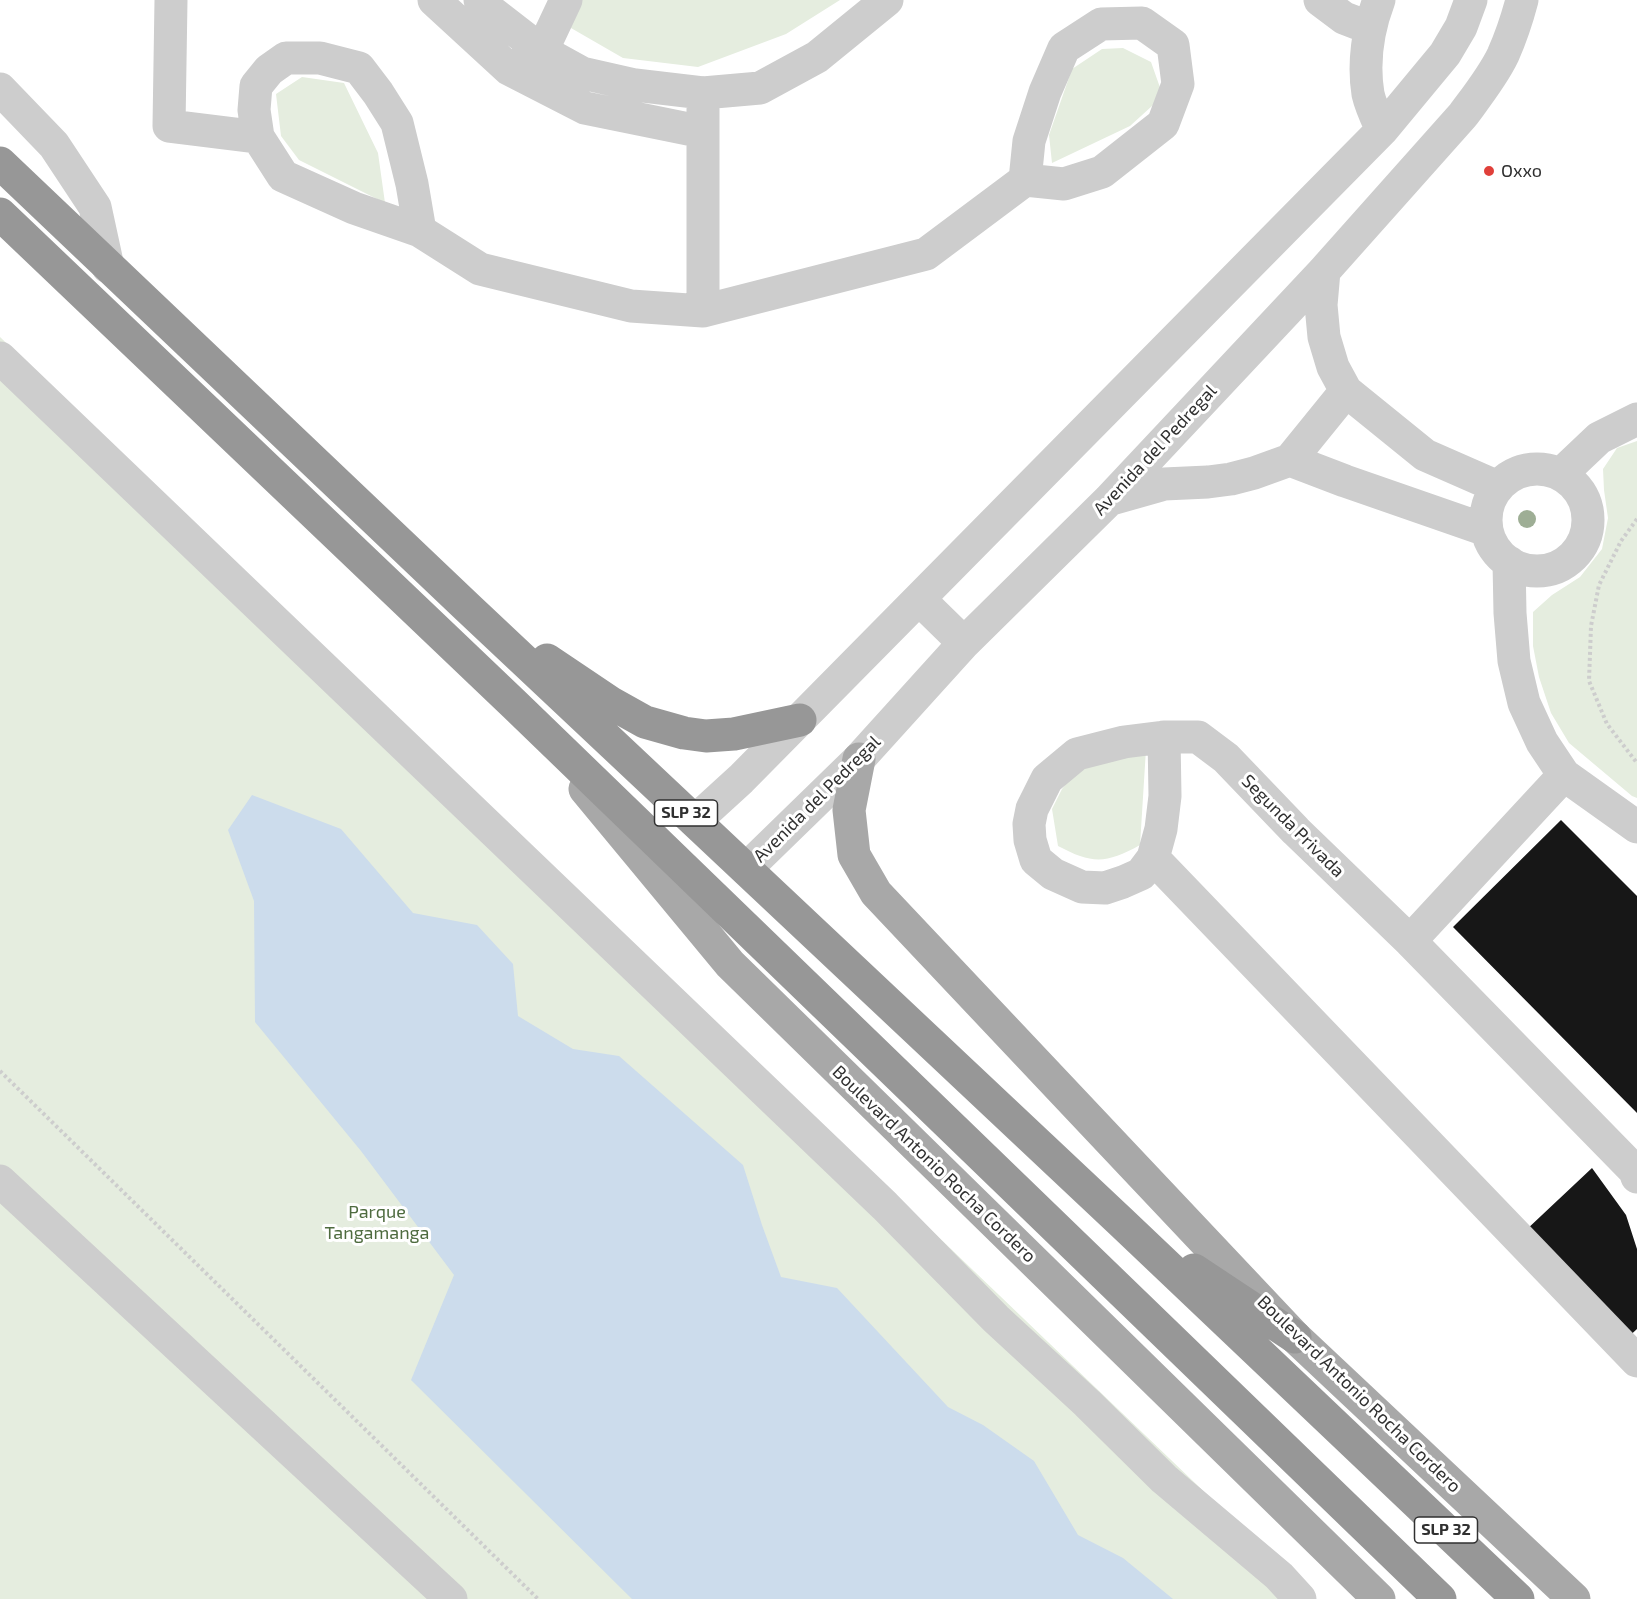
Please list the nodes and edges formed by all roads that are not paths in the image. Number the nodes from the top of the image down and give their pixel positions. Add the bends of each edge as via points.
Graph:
1 (171, 0) edge
2 (434, 0) edge
3 (480, 0) edge
4 (566, 0) edge
5 (887, 0) edge
6 (1320, 0) edge
7 (1471, 0) edge
8 (1522, 0) edge
9 (1106, 12) edge
10 (1375, 14) edge
11 (542, 51) junction
12 (509, 69) junction
13 (0, 89) edge
14 (703, 93) junction
15 (1382, 130) junction
16 (703, 132) junction
17 (258, 137) junction
18 (0, 163) edge
19 (1025, 180) junction
20 (0, 214) edge
21 (420, 231) junction
22 (108, 267) junction
23 (1324, 271) junction
24 (703, 311) junction
25 (0, 358) edge
26 (1346, 391) junction
27 (1637, 418) edge
28 (1425, 455) junction
29 (1290, 460) junction
30 (1561, 474) junction
31 (1498, 487) junction
32 (1109, 500) junction
33 (1400, 500) junction
34 (1486, 530) junction
35 (1509, 562) junction
36 (919, 599) junction
37 (467, 607) junction
38 (964, 642) junction
39 (515, 705) junction
40 (800, 720) junction
41 (1164, 737) junction
42 (859, 759) junction
43 (1564, 776) junction
44 (695, 821) junction
45 (1637, 827) edge
46 (1153, 858) junction
47 (746, 869) junction
48 (1410, 940) junction
49 (1636, 1173) edge
50 (0, 1181) edge
51 (1119, 1221) junction
52 (1295, 1337) junction
53 (1637, 1361) edge
54 (451, 1599) edge
55 (1300, 1599) edge
56 (1379, 1599) edge
57 (1440, 1599) edge
58 (1518, 1599) edge
59 (1574, 1599) edge

1 - 17 street via 169,126
2 - 12 street
3 - 11 street
4 - 11 street
5 - 14 street via 817,57 760,88
6 - 10 street via 1344,18
7 - 15 street via 1445,54
8 - 23 street, Avenida del Pedregal via 1502,56 1463,115
9 - 19 street via 1064,48 1029,141
9 - 19 street via 1142,23 1173,45 1178,84 1162,124 1102,172 1064,184
10 - 15 street via 1366,66 1368,94
11 - 12 street
11 - 14 street via 582,73 635,85
12 - 16 street via 585,108
13 - 22 street via 54,145 94,207
14 - 16 street
15 - 36 street
16 - 24 street
17 - 21 street via 283,176 354,208
17 - 21 street via 256,86 286,58 320,58 359,68 397,123
18 - 22 highway, SLP 32
19 - 24 street via 926,254
20 - 39 highway, SLP 32
21 - 24 street via 480,269 631,306
22 - 37 highway, SLP 32
23 - 26 street via 1324,337
23 - 32 street, Avenida del Pedregal
25 - 55 street via 885,1206 996,1319 1164,1479 1279,1576
26 - 28 street
26 - 29 street
27 - 30 street via 1599,438
28 - 31 street
28 - 33 street
29 - 32 street via 1231,479 1164,484
29 - 33 street
30 - 31 street via 1527,469 1511,475
30 - 35 street via 1584,498 1588,530 1581,546 1557,567 1540,571
31 - 34 street via 1487,507
32 - 38 street, Avenida del Pedregal
33 - 34 street
34 - 35 street via 1491,543
35 - 43 street via 1514,661 1524,703
36 - 38 street
36 - 40 street
37 - 40 highway via 610,703 645,722 706,736
37 - 44 highway, SLP 32
38 - 42 street, Avenida del Pedregal
39 - 56 main road, Boulevard Antonio Rocha Cordero via 730,964
39 - 57 highway, SLP 32
40 - 44 street
41 - 46 street via 1165,796
41 - 46 street via 1077,754 1047,779 1029,824 1036,860 1053,874 1082,887 1105,888 1123,882 1141,874
41 - 48 street, Segunda Privada via 1198,737 1226,758
42 - 47 street, Avenida del Pedregal
42 - 52 main road, Boulevard Antonio Rocha Cordero via 849,810 854,855 876,893
43 - 45 street
43 - 48 street
44 - 47 highway, SLP 32
46 - 53 street
47 - 51 highway, SLP 32
48 - 49 street, Segunda Privada
50 - 54 street
51 - 52 highway
51 - 58 highway, SLP 32
52 - 59 main road, Boulevard Antonio Rocha Cordero

